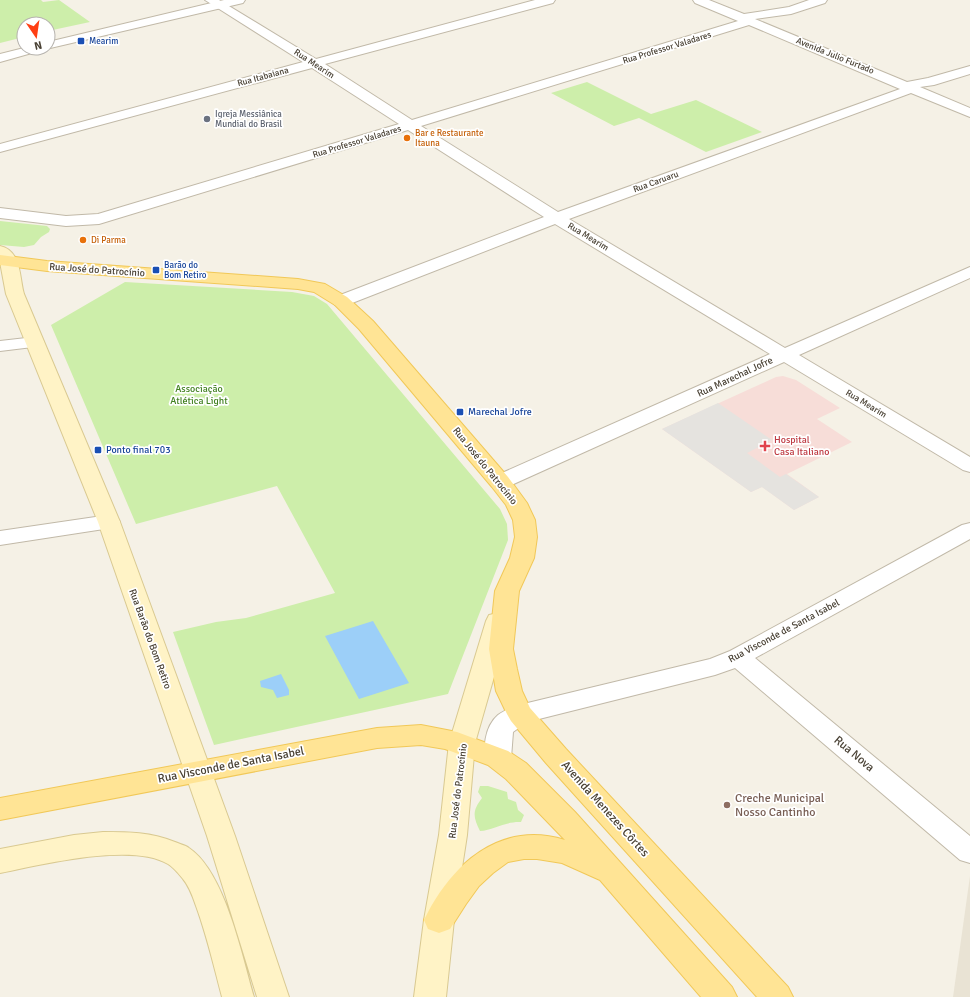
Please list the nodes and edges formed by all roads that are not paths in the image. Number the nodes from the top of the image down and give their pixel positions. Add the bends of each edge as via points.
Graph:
1 (239, 0) edge
2 (549, 0) edge
3 (699, 0) edge
4 (730, 0) edge
5 (821, 0) edge
6 (211, 2) edge
7 (761, 20) junction
8 (56, 34) edge
9 (16, 44) edge
10 (56, 44) edge
11 (0, 48) edge
12 (16, 54) edge
13 (0, 58) edge
14 (313, 64) junction
15 (970, 70) edge
16 (925, 88) junction
17 (964, 97) dead end
18 (970, 113) edge
19 (412, 125) junction
20 (0, 148) edge
21 (0, 213) edge
22 (556, 218) junction
23 (3, 258) edge
24 (970, 272) edge
25 (6, 282) edge
26 (341, 301) junction
27 (35, 342) junction
28 (0, 346) edge
29 (783, 355) junction
30 (970, 466) edge
31 (500, 482) junction
32 (109, 522) junction
33 (970, 530) edge
34 (0, 538) edge
35 (507, 591) junction
36 (738, 657) junction
37 (520, 714) junction
38 (462, 743) junction
39 (498, 758) junction
40 (198, 772) junction
41 (0, 809) edge
42 (970, 852) edge
43 (0, 861) edge
44 (628, 892) junction
45 (439, 920) junction
46 (238, 997) edge
47 (273, 997) edge
48 (430, 997) edge
49 (721, 997) edge
50 (777, 997) edge

1 - 6 street
2 - 14 street, Rua Itabaiana
3 - 7 street, Avenida Julio Furtado
4 - 7 street, Avenida Julio Furtado
5 - 7 street, Rua Professor Valadares
6 - 8 street
6 - 10 street
6 - 14 street, Rua Mearim
7 - 16 street, Avenida Julio Furtado
7 - 16 street, Avenida Julio Furtado
7 - 19 street, Rua Professor Valadares
9 - 11 street
12 - 13 street
14 - 19 street, Rua Mearim
14 - 20 street, Rua Itabaiana
15 - 16 street, Rua Caruaru
16 - 17 street, Avenida Julio Furtado
16 - 18 street, Avenida Julio Furtado
16 - 22 street, Rua Caruaru
19 - 21 street, Rua Professor Valadares via 99,219 66,221
19 - 22 street, Rua Mearim
22 - 26 street, Rua Caruaru
22 - 29 street, Rua Mearim
23 - 25 main road, Rua Barão do Bom Retiro via 12,272
23 - 26 main road, Rua José do Patrocínio via 47,266 298,284 319,288
24 - 29 street, Rua Marechal Jofre
25 - 27 main road, Rua Barão do Bom Retiro
26 - 31 main road, Rua José do Patrocínio via 366,325
27 - 28 street
27 - 32 main road, Rua Barão do Bom Retiro
29 - 30 street, Rua Mearim
29 - 31 street, Rua Marechal Jofre
31 - 35 main road, Rua José do Patrocínio via 516,503 524,520 526,536 522,558
32 - 34 street
32 - 40 main road, Rua Barão do Bom Retiro
33 - 36 street, Rua Visconde de Santa Isabel
35 - 37 main road, Avenida Menezes Côrtes via 501,649 509,691
35 - 38 main road, Rua José do Patrocínio
36 - 37 street, Rua Visconde de Santa Isabel via 715,666
36 - 42 street, Rua Nova
37 - 39 street, Rua Visconde de Santa Isabel via 504,723 500,730
37 - 50 main road, Avenida Menezes Côrtes
38 - 39 main road
38 - 40 main road, Rua Visconde de Santa Isabel via 421,735 377,738
38 - 45 main road, Rua José do Patrocínio via 453,835
39 - 44 main road via 516,771 565,820
40 - 41 main road, Rua Visconde de Santa Isabel
40 - 47 main road, Rua Barão do Bom Retiro
43 - 46 main road via 73,847 116,842 168,850 184,860 193,870 208,896
44 - 45 main road via 600,867 585,858 540,847 514,849 496,855 477,870 461,887
44 - 49 main road
45 - 48 main road, Rua José do Patrocínio

